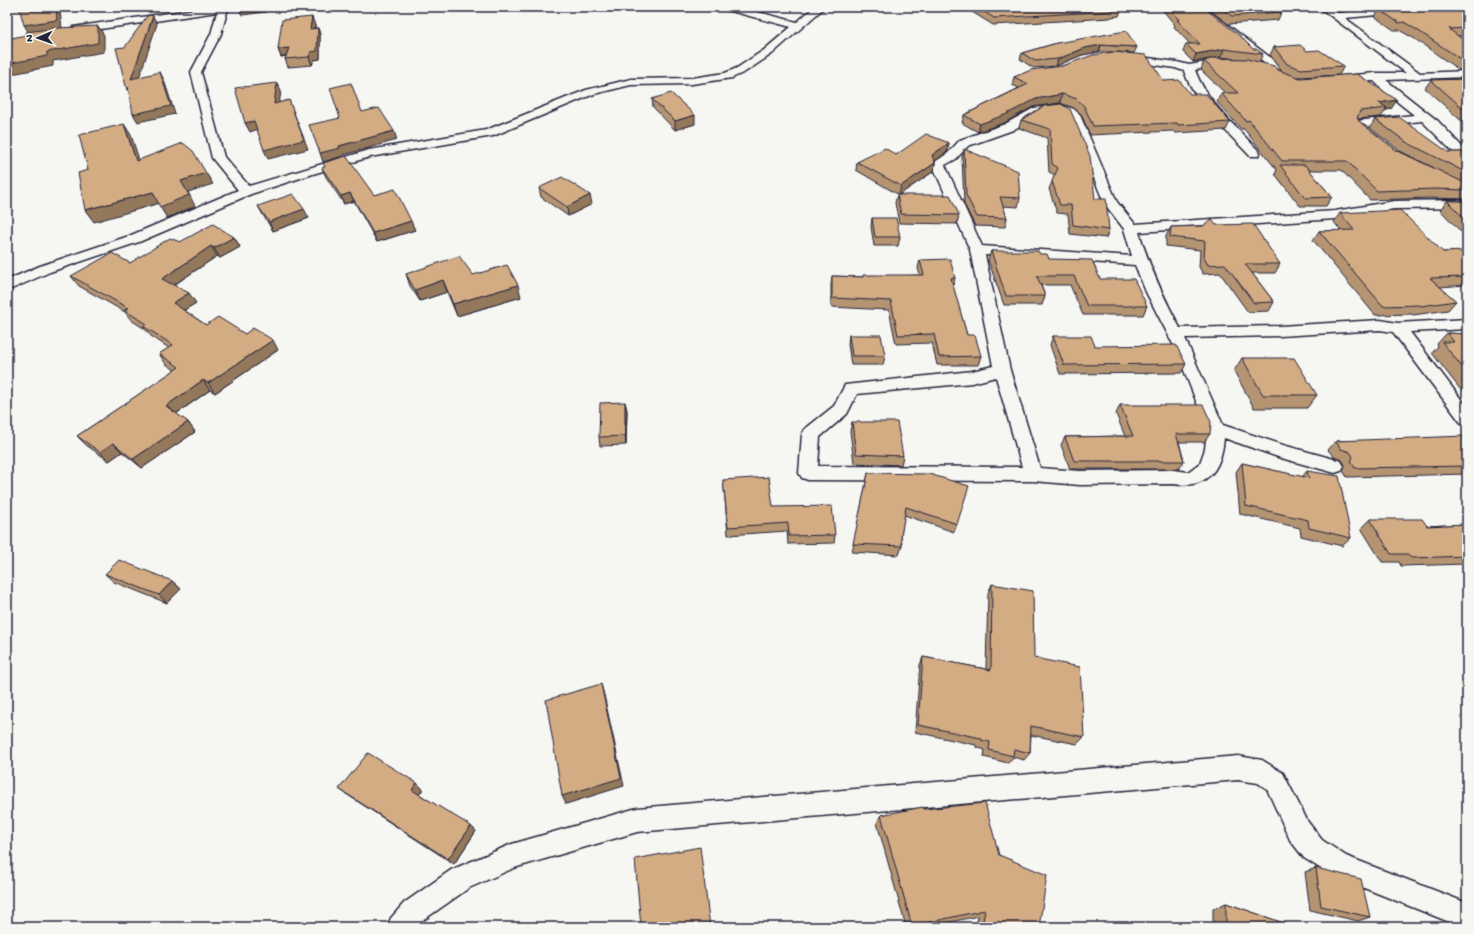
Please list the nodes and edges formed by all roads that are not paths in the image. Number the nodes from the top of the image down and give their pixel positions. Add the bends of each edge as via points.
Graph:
1 (726, 7) edge
2 (820, 7) edge
3 (1198, 7) edge
4 (1324, 7) edge
5 (1432, 7) edge
6 (223, 8) edge
7 (1337, 16) junction
8 (797, 25) junction
9 (62, 32) edge
10 (1115, 57) edge
11 (1236, 61) edge
12 (1254, 65) edge
13 (1189, 69) junction
14 (1276, 72) junction
15 (1467, 74) edge
16 (1416, 75) junction
17 (1375, 76) junction
18 (1324, 80) edge
19 (1303, 81) edge
20 (1425, 117) junction
21 (1380, 145) edge
22 (1254, 153) dead end
23 (1467, 159) edge
24 (246, 191) junction
25 (1467, 204) edge
26 (1131, 228) junction
27 (977, 250) junction
28 (1140, 261) junction
29 (7, 286) edge
30 (1467, 324) edge
31 (1398, 328) junction
32 (1175, 333) junction
33 (1002, 370) junction
34 (1467, 419) edge
35 (1216, 428) junction
36 (1335, 466) dead end
37 (1033, 474) junction
38 (1467, 916) edge
39 (400, 927) edge

1 - 8 street
2 - 8 street
3 - 14 street via 1267,60
4 - 7 street
5 - 7 street
6 - 9 street
6 - 24 street via 216,34 196,72 218,158
7 - 16 street
8 - 24 street via 768,52 728,76 692,81 631,82 610,86 489,133 369,154
10 - 13 street via 1177,65
11 - 13 street via 1205,64
12 - 14 street
13 - 22 street via 1196,86
14 - 19 street via 1286,79
15 - 16 street
16 - 17 street
17 - 18 street
17 - 20 street
20 - 21 street via 1359,124 1363,133
20 - 23 street
24 - 29 street via 141,236 45,269
25 - 26 street via 1394,204 1335,215
26 - 27 street via 1111,203 1074,115 1060,107 1053,107 1038,110 1009,127 964,143 952,156 938,164
26 - 28 street
27 - 28 street
27 - 33 street
28 - 32 street
30 - 31 street
31 - 32 street via 1380,325 1280,331
31 - 34 street
32 - 35 street
33 - 37 street
33 - 37 street via 972,377 851,389 841,410 811,434 808,473
35 - 36 street via 1281,451
35 - 37 street via 1214,449 1208,467 1197,476 1188,479 1080,478
38 - 39 street via 1338,865 1313,849 1299,831 1275,781 1262,772 1238,768 637,820 512,856 460,879 413,912

